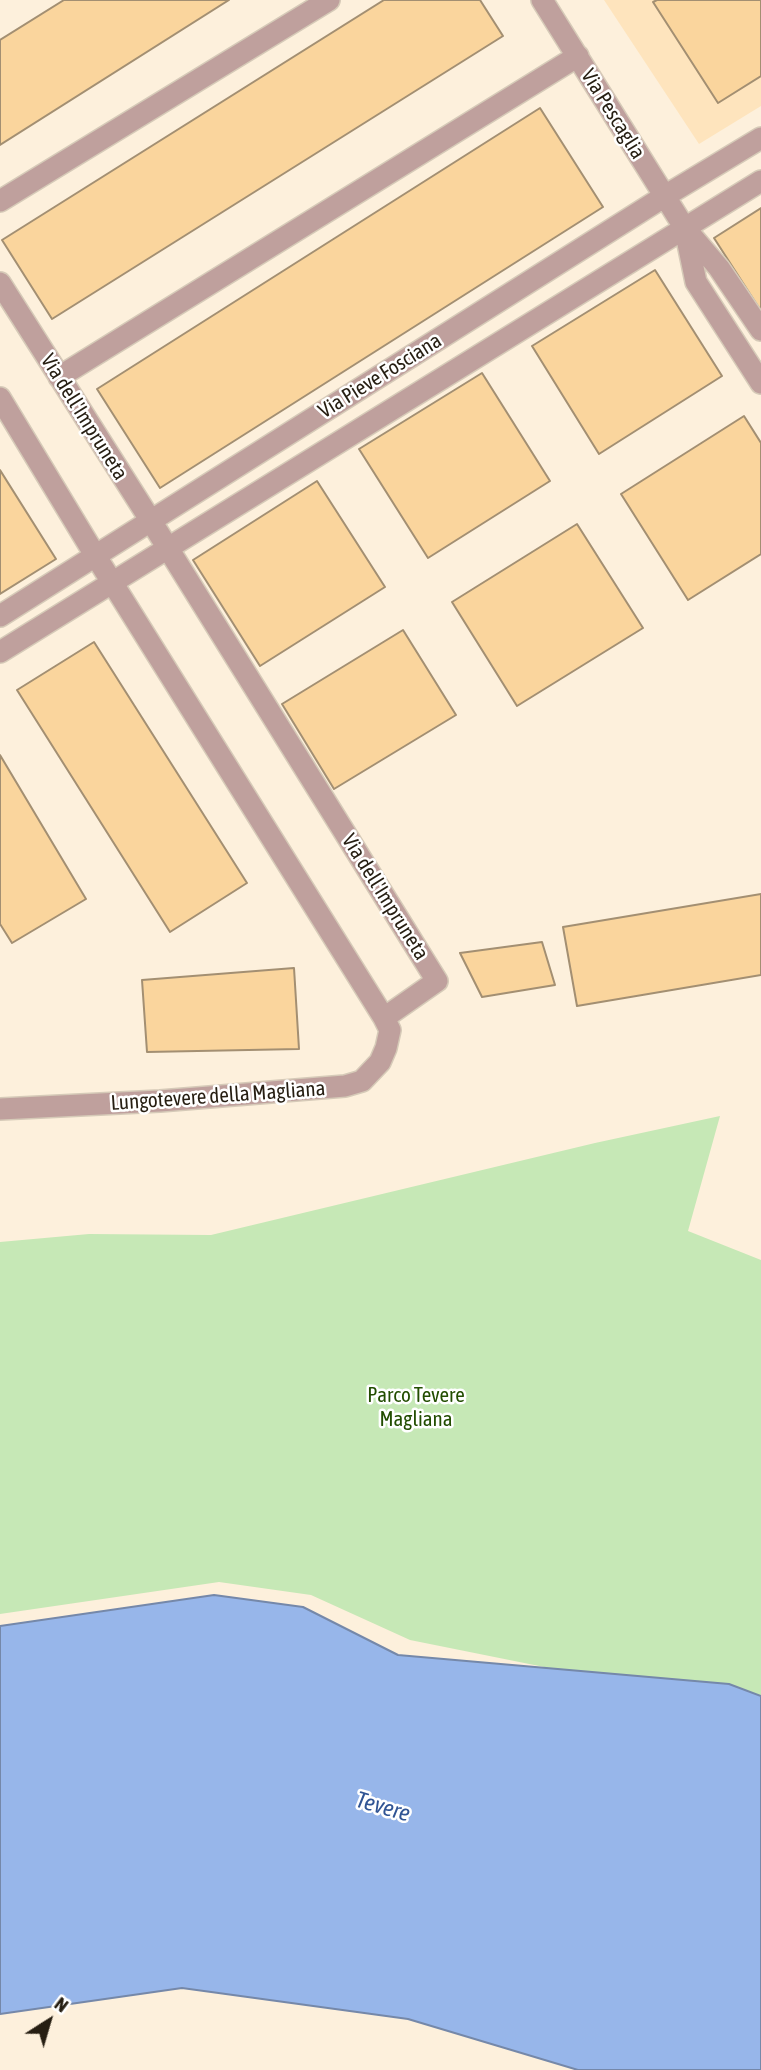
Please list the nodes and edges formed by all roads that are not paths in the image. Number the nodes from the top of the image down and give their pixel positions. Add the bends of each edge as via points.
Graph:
1 (329, 0) edge
2 (542, 0) edge
3 (578, 56) junction
4 (761, 138) edge
5 (761, 181) edge
6 (664, 196) junction
7 (0, 201) edge
8 (684, 227) junction
9 (0, 283) edge
10 (761, 330) edge
11 (59, 377) junction
12 (761, 383) edge
13 (0, 398) edge
14 (151, 521) junction
15 (166, 548) junction
16 (96, 555) junction
17 (112, 581) junction
18 (0, 616) edge
19 (0, 652) edge
20 (384, 1018) junction
21 (0, 1109) edge

1 - 7 street
2 - 3 street, Via Pescaglia
3 - 6 street, Via Pescaglia
3 - 11 street
4 - 6 street, Via Pieve Fosciana
5 - 8 street, Via Pieve Fosciana
6 - 8 street, Via Pescaglia
6 - 14 street, Via Pieve Fosciana
8 - 10 street, Via Pescaglia
8 - 12 street, Via Pescaglia via 696,282
8 - 15 street, Via Pieve Fosciana
9 - 11 street, Via dell'Impruneta
11 - 14 street, Via dell'Impruneta
13 - 16 street
14 - 15 street, Via dell'Impruneta
14 - 16 street, Via Pieve Fosciana
15 - 17 street, Via Pieve Fosciana
15 - 20 street, Via dell'Impruneta via 437,981
16 - 17 street
16 - 18 street, Via Pieve Fosciana
17 - 19 street, Via Pieve Fosciana
17 - 20 street
20 - 21 street, Lungotevere della Magliana via 390,1030 380,1062 362,1081 345,1086

